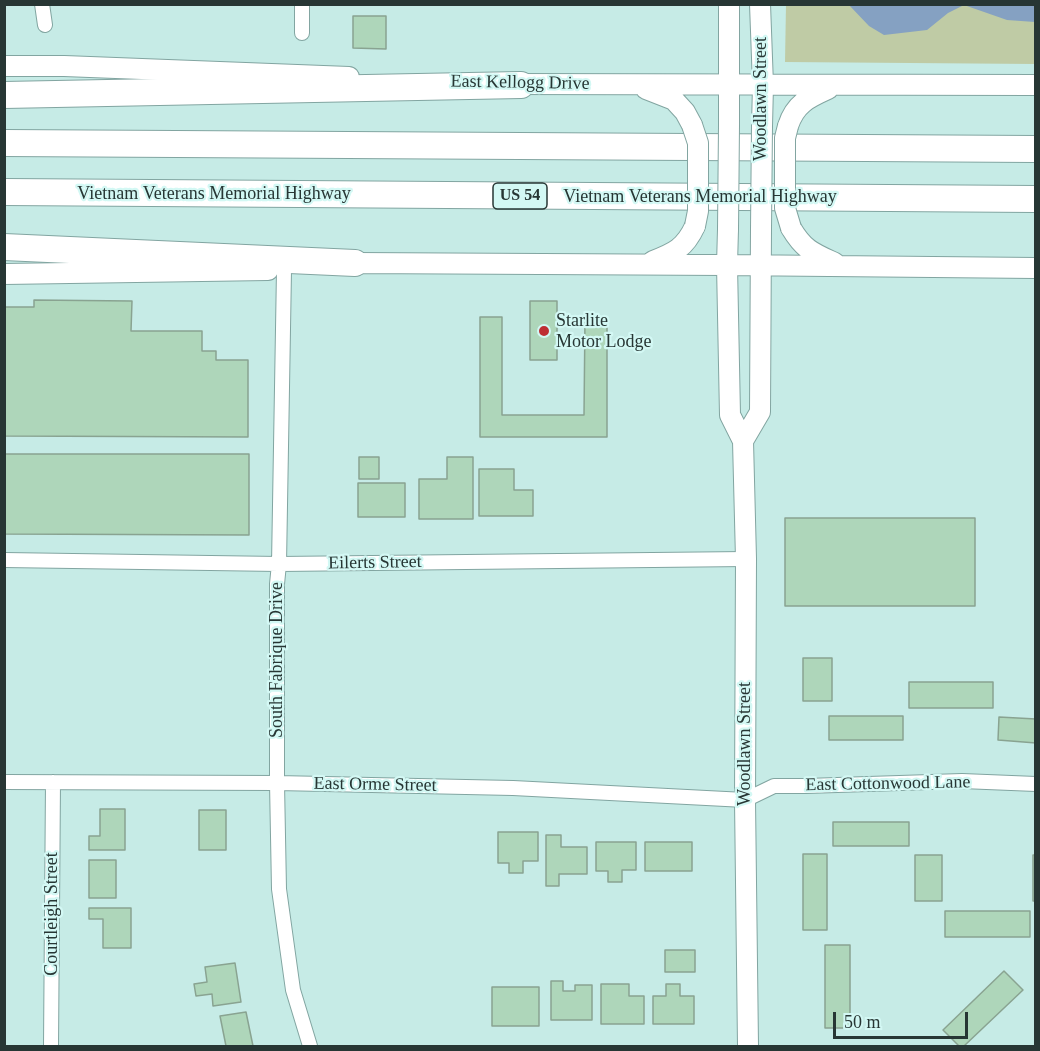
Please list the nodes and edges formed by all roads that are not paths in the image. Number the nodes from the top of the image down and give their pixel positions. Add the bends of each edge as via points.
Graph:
1 (42, 4) edge
2 (302, 4) edge
3 (729, 4) edge
4 (760, 4) edge
5 (45, 25) dead end
6 (302, 33) dead end
7 (4, 66) edge
8 (729, 84) junction
9 (521, 85) junction
10 (637, 85) junction
11 (763, 85) junction
12 (1035, 85) edge
13 (836, 86) junction
14 (4, 95) edge
15 (4, 143) edge
16 (1035, 149) edge
17 (4, 192) edge
18 (1035, 199) edge
19 (4, 247) edge
20 (355, 263) junction
21 (645, 264) junction
22 (727, 265) junction
23 (760, 265) junction
24 (842, 266) junction
25 (1035, 268) edge
26 (284, 270) junction
27 (4, 274) edge
28 (743, 441) junction
29 (746, 559) junction
30 (4, 560) edge
31 (279, 564) junction
32 (4, 782) edge
33 (53, 782) junction
34 (277, 783) junction
35 (1035, 784) edge
36 (745, 800) junction
37 (51, 1047) edge
38 (310, 1047) edge
39 (748, 1047) edge

1 - 5 street
2 - 6 street
3 - 8 main road, Woodlawn Street
4 - 11 main road, Woodlawn Street
7 - 9 main road, East Kellogg Drive via 195,70
8 - 10 main road, East Kellogg Drive
8 - 11 main road, East Kellogg Drive
8 - 22 main road, Woodlawn Street, bridge
9 - 10 main road, East Kellogg Drive
9 - 14 highway
10 - 21 main road, bridge via 674,100 685,111 698,142 695,226 690,237 673,253
11 - 13 main road, East Kellogg Drive
11 - 23 main road, Woodlawn Street, bridge
12 - 13 main road, East Kellogg Drive
13 - 24 main road, bridge via 806,99 791,115 785,138 785,208 799,241 810,251
15 - 16 highway
17 - 18 highway, Vietnam Veterans Memorial Highway / US 54
19 - 20 highway
20 - 21 main road
20 - 26 main road
21 - 22 main road
22 - 23 main road
22 - 28 main road, Woodlawn Street via 730,415
23 - 24 main road
23 - 28 main road, Woodlawn Street via 759,412
24 - 25 main road
26 - 27 main road
26 - 31 street, South Fabrique Drive
28 - 29 main road, Woodlawn Street
29 - 31 street, Eilerts Street
29 - 36 main road, Woodlawn Street
30 - 31 street, Eilerts Street
31 - 34 street, South Fabrique Drive
32 - 33 street, East Orme Street
33 - 34 street, East Orme Street
33 - 37 street, Courtleigh Street
34 - 36 street, East Orme Street via 513,788
34 - 38 street, South Fabrique Drive via 279,889 293,990
35 - 36 street, East Cottonwood Lane via 962,781 774,786
36 - 39 main road, Woodlawn Street

